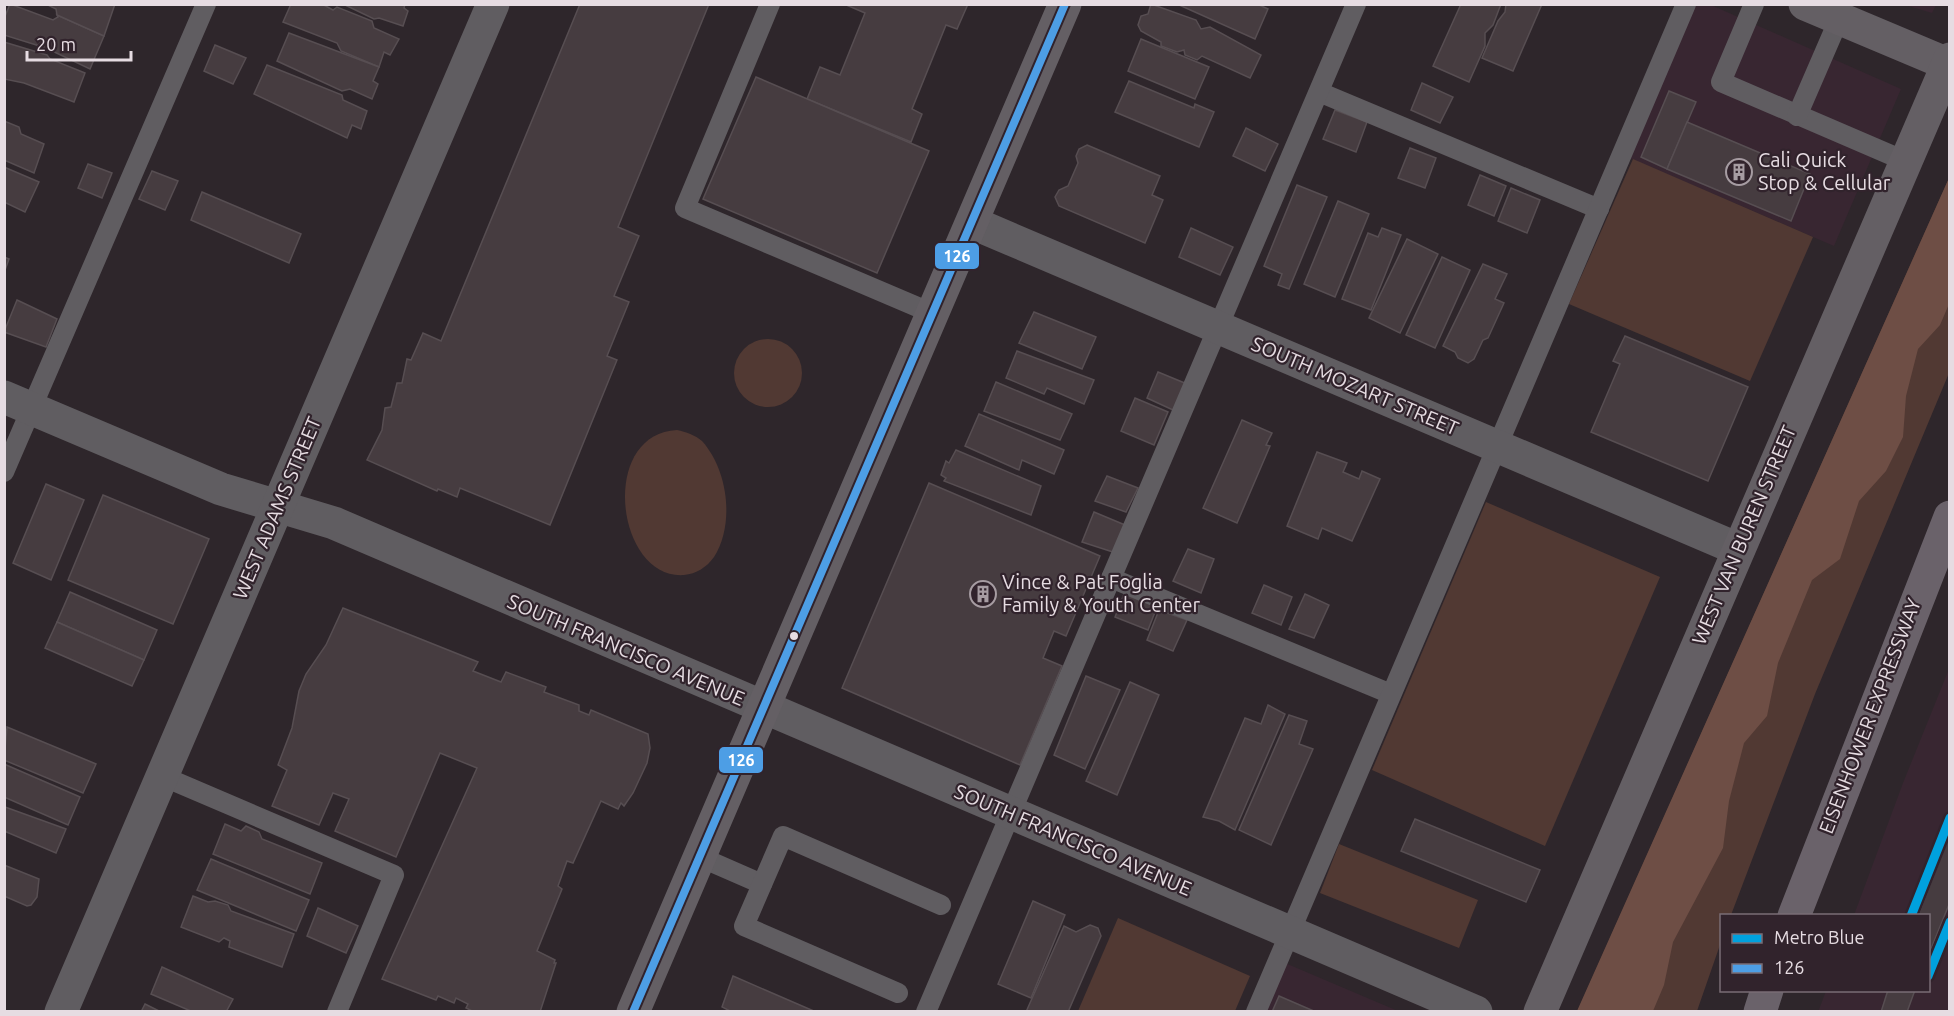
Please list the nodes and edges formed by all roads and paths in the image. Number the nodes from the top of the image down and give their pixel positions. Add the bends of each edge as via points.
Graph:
1 (206, 4) edge
2 (493, 4) edge
3 (770, 4) edge
4 (1065, 4) edge
5 (1356, 4) edge
6 (1686, 4) edge
7 (1754, 4) edge
8 (1805, 4) edge
9 (1839, 19) junction
10 (1949, 63) edge
11 (1319, 92) junction
12 (1797, 116) junction
13 (1905, 161) junction
14 (1599, 209) junction
15 (973, 223) junction
16 (934, 314) junction
17 (1218, 328) junction
18 (18, 403) edge
19 (1497, 447) junction
20 (4, 472) edge
21 (278, 506) junction
22 (1950, 518) edge
23 (1738, 549) junction
24 (1111, 578) junction
25 (1391, 694) junction
26 (764, 709) junction
27 (162, 776) junction
28 (1011, 813) junction
29 (700, 857) junction
30 (762, 884) junction
31 (941, 905) dead end
32 (1794, 914) edge
33 (1290, 932) junction
34 (1766, 992) edge
35 (898, 993) dead end
36 (62, 1011) edge
37 (337, 1011) edge
38 (633, 1011) edge
39 (926, 1011) edge
40 (1256, 1011) edge
41 (1476, 1011) edge
42 (1540, 1011) edge
43 (1760, 1011) edge

1 - 18 lane
2 - 21 street, WEST ADAMS STREET
3 - 16 lane via 685,208
4 - 15 street
5 - 11 lane
6 - 14 lane
7 - 12 lane via 1721,82
8 - 9 street
9 - 10 street
9 - 12 lane
10 - 13 street, WEST VAN BUREN STREET
11 - 14 lane
11 - 17 lane
12 - 13 lane
13 - 23 street, WEST VAN BUREN STREET
14 - 19 lane
15 - 16 street
15 - 17 street, SOUTH MOZART STREET
16 - 26 street
17 - 19 street, SOUTH MOZART STREET
17 - 24 lane
18 - 20 lane
18 - 21 street, SOUTH FRANCISCO AVENUE via 221,489
19 - 23 street, SOUTH MOZART STREET
19 - 25 lane
21 - 26 street, SOUTH FRANCISCO AVENUE via 334,524
21 - 27 street, WEST ADAMS STREET
22 - 32 highway, EISENHOWER EXPRESSWAY
23 - 42 street, WEST VAN BUREN STREET
24 - 25 lane
24 - 28 lane
25 - 33 lane
26 - 28 street, SOUTH FRANCISCO AVENUE
26 - 29 street
27 - 36 street, WEST ADAMS STREET
27 - 37 lane via 394,875
28 - 33 street, SOUTH FRANCISCO AVENUE
28 - 39 lane
29 - 30 lane
29 - 38 street
30 - 31 lane via 783,836
30 - 35 lane via 744,926
33 - 40 lane
33 - 41 street, SOUTH FRANCISCO AVENUE
34 - 43 highway

